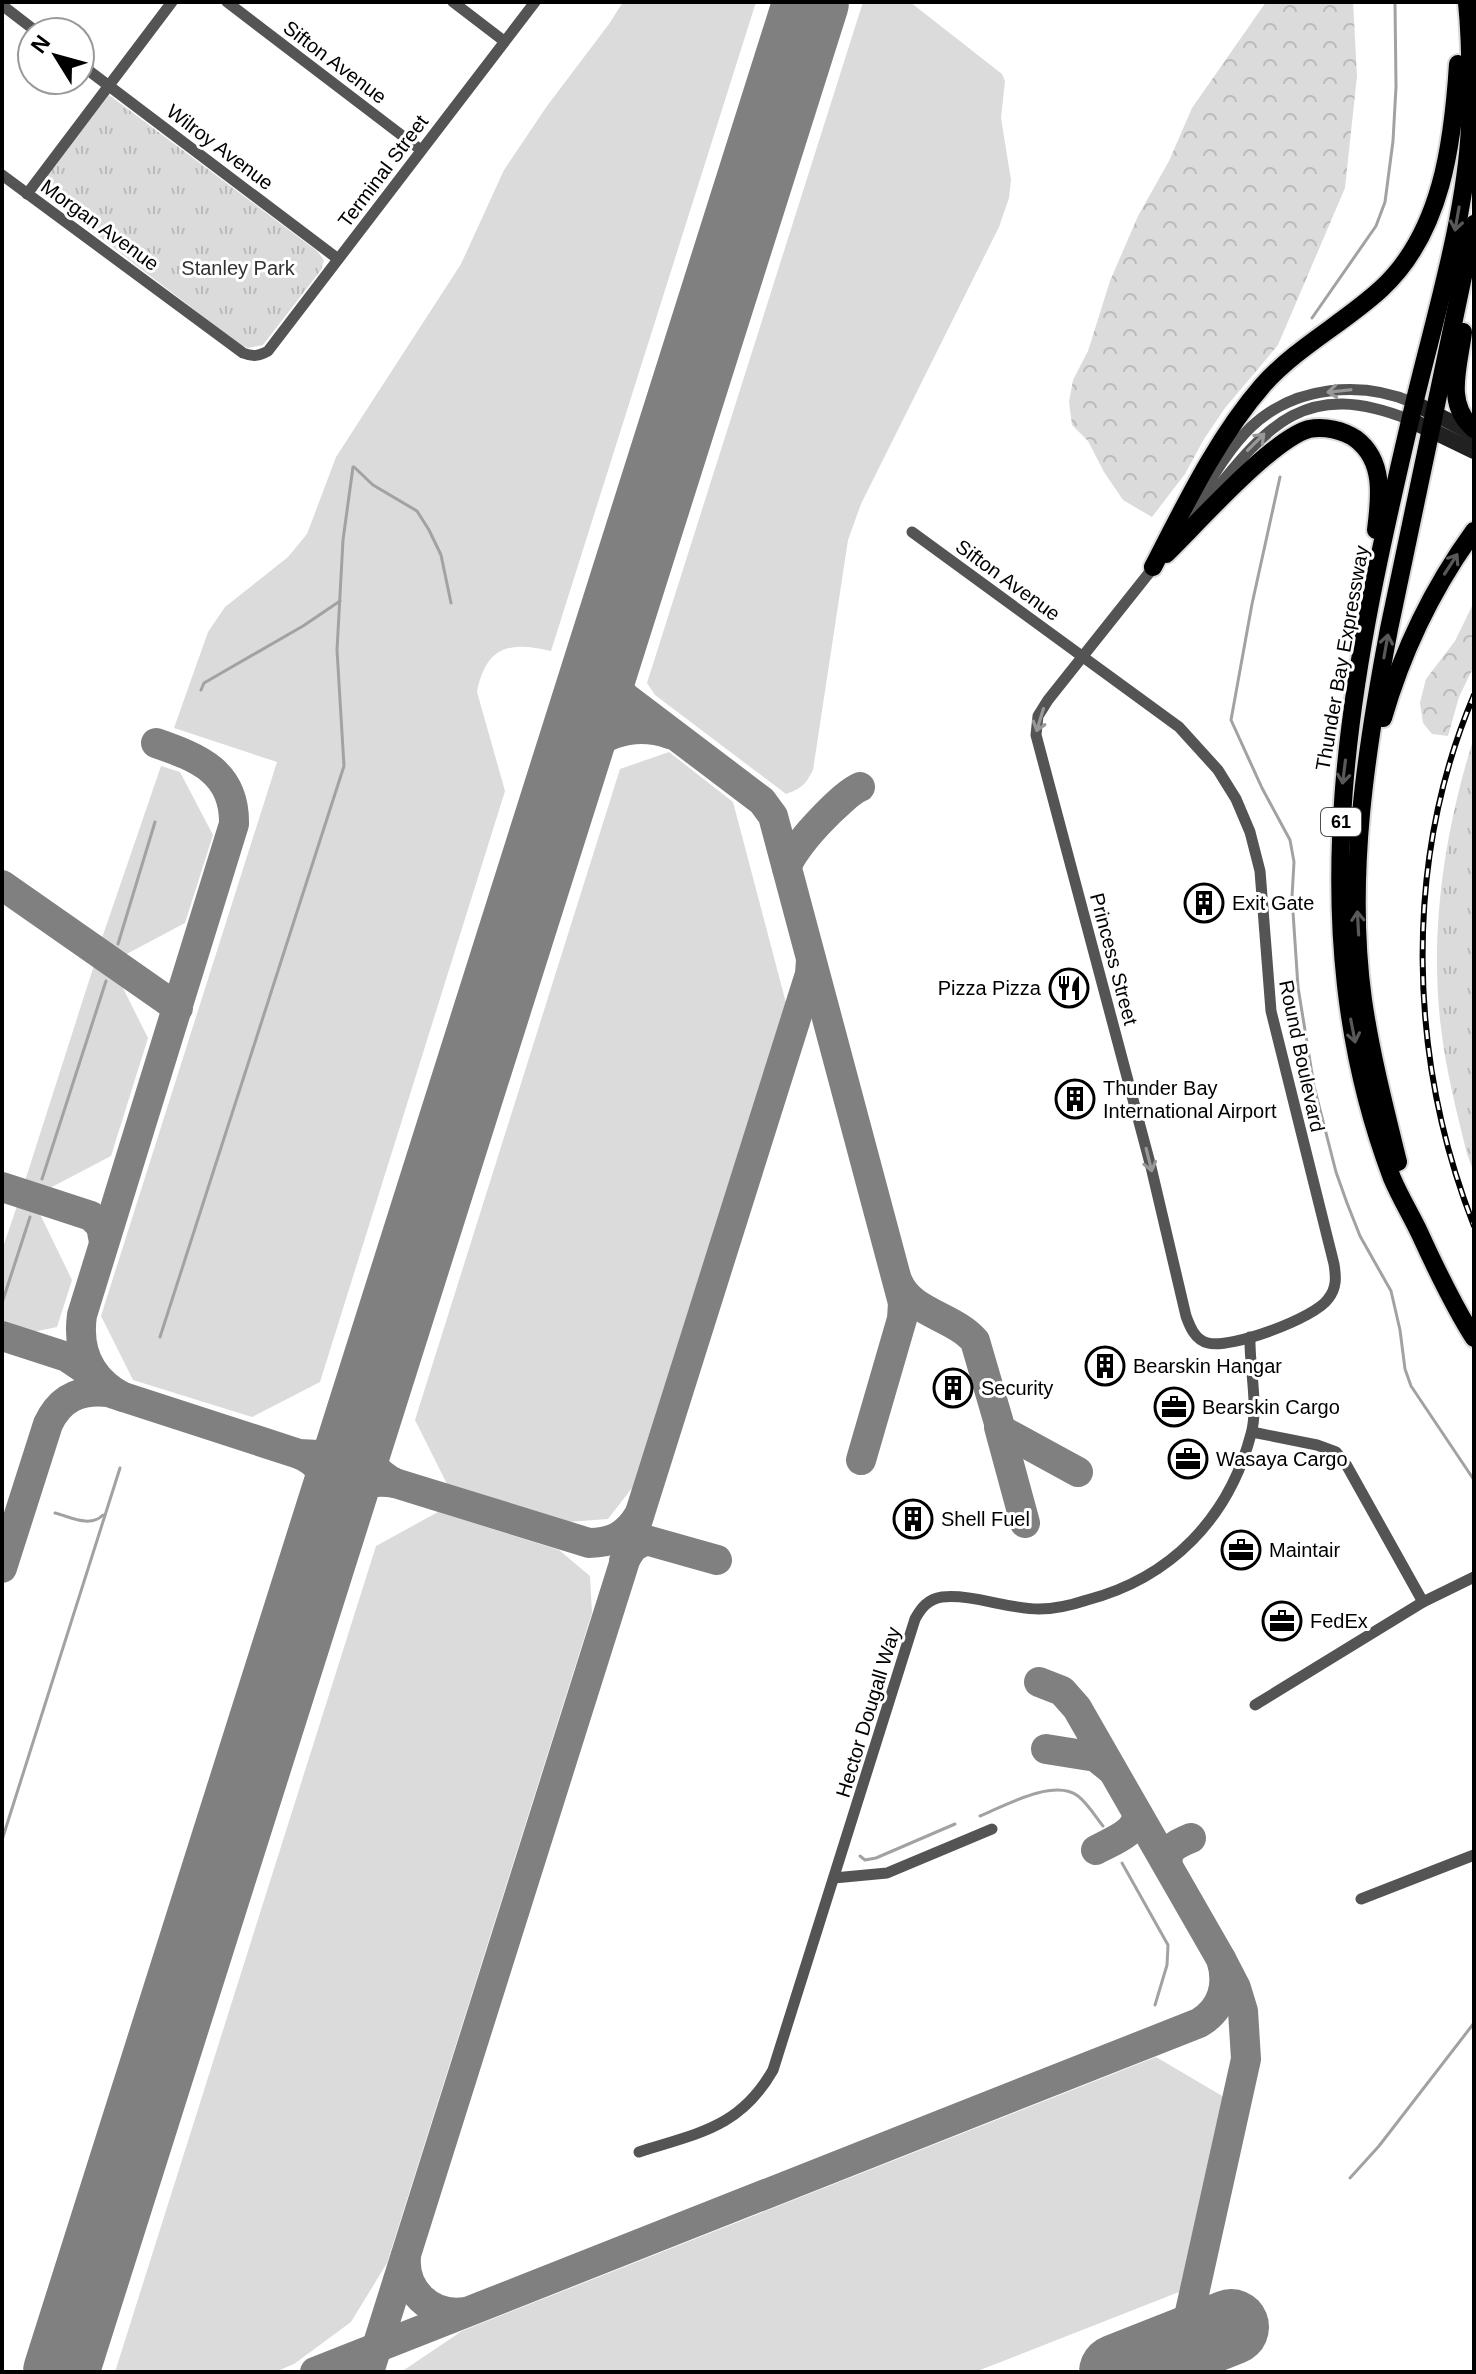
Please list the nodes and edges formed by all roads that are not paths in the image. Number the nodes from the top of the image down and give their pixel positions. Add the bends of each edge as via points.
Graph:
1 (172, 2) edge
2 (227, 2) edge
3 (453, 2) edge
4 (535, 2) edge
5 (1464, 2) edge
6 (504, 41) junction
7 (96, 76) edge
8 (109, 85) junction
9 (421, 150) junction
10 (2, 175) edge
11 (27, 194) junction
12 (1473, 229) edge
13 (338, 259) junction
14 (255, 356) joint
15 (1412, 412) junction
16 (1435, 412) junction
17 (1431, 431) junction
18 (1474, 432) edge
19 (1474, 451) edge
20 (1474, 531) edge
21 (912, 532) dead end
22 (1153, 567) junction
23 (1362, 648) junction
24 (1084, 657) junction
25 (1365, 779) junction
26 (1413, 1219) junction
27 (1250, 1337) junction
28 (1474, 1338) edge
29 (1252, 1432) junction
30 (1474, 1577) edge
31 (1423, 1602) junction
32 (1255, 1705) dead end
33 (992, 1829) dead end
34 (1474, 1855) edge
35 (834, 1878) junction
36 (1361, 1899) dead end
37 (639, 2152) dead end

1 - 8 street
2 - 9 street, Sifton Avenue
3 - 6 street
4 - 6 street, Terminal Street
5 -> 15 highway, Thunder Bay Expressway / 61 via 1468,142 1450,254
5 - 22 highway via 1455,118 1439,191 1422,233 1380,290 1262,387 1194,488
6 - 9 street, Terminal Street
7 - 8 street, Wilroy Avenue
8 - 11 street
8 - 13 street, Wilroy Avenue
9 - 13 street, Terminal Street
10 - 11 street, Morgan Avenue
11 - 14 street, Morgan Avenue via 243,353
12 - 16 highway, Thunder Bay Expressway / 61
12 - 18 highway via 1455,389 1459,414
13 - 14 street, Terminal Street via 268,351
15 - 16 main road
15 - 17 main road
22 -> 15 street, Princess Street via 1246,453 1288,416 1349,404
15 -> 22 street, Princess Street via 1386,393 1350,389 1305,397 1267,414 1241,438
15 - 23 highway, Thunder Bay Expressway / 61
16 - 17 highway, Thunder Bay Expressway / 61
16 - 18 main road
17 - 19 main road
25 -> 17 highway, Thunder Bay Expressway / 61 via 1386,642
25 -> 20 highway via 1409,638
21 - 24 street, Sifton Avenue
22 - 23 highway via 1276,447 1308,430 1348,434 1366,449 1379,476
22 - 24 street, Princess Street
23 -> 26 highway, Thunder Bay Expressway / 61 via 1342,784 1341,950 1351,1027 1376,1131
24 -> 27 street, Princess Street via 1038,716 1040,751 1191,1330 1213,1344
24 - 27 street, Round Boulevard via 1198,745 1236,799 1256,851 1271,1011 1336,1275 1331,1296 1312,1313
26 -> 25 highway, Thunder Bay Expressway / 61 via 1363,998 1357,903
26 - 28 highway, 61
27 - 29 street
29 - 31 street via 1336,1452
29 - 35 street, Hector Dougall Way via 1210,1521 1139,1582 1069,1606 1039,1609 939,1597 921,1608
30 - 31 street
31 - 32 street
33 - 35 street via 887,1873
34 - 36 street
35 - 37 street, Hector Dougall Way via 780,2050 762,2090 730,2119

